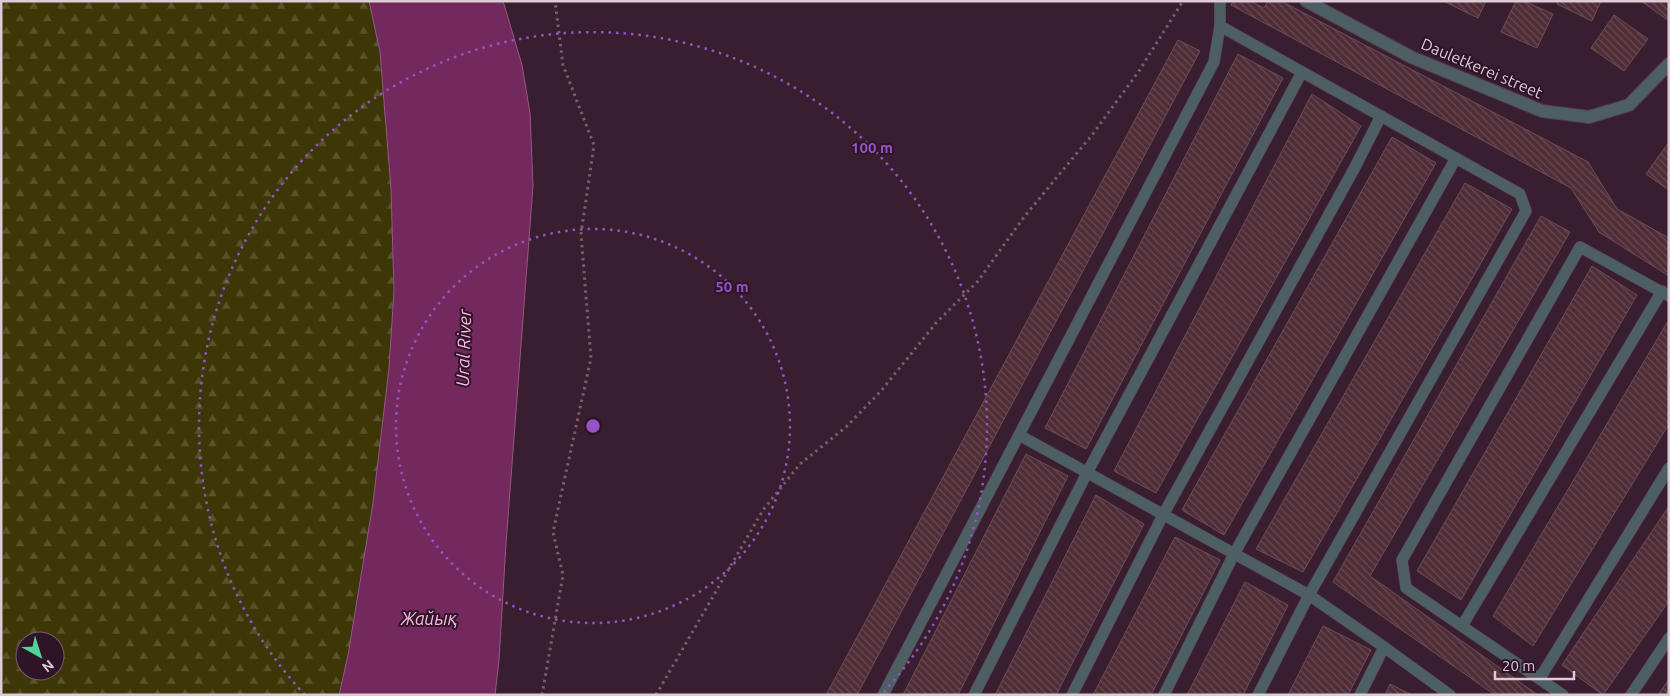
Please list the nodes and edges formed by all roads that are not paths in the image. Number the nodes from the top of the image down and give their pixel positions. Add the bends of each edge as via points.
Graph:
1 (1220, 1) edge
2 (1306, 1) edge
3 (1220, 26) junction
4 (1669, 64) edge
5 (1302, 72) junction
6 (1381, 116) junction
7 (1456, 158) junction
8 (1665, 294) edge
9 (1019, 435) junction
10 (1669, 468) edge
11 (1087, 473) junction
12 (1163, 515) junction
13 (1234, 554) junction
14 (1309, 596) junction
15 (1462, 626) junction
16 (1669, 638) edge
17 (1384, 647) junction
18 (1540, 678) junction
19 (883, 695) edge
20 (974, 695) edge
21 (1072, 695) edge
22 (1164, 695) edge
23 (1258, 695) edge
24 (1360, 695) edge
25 (1450, 695) edge
26 (1563, 695) edge
27 (1631, 695) edge

1 - 3 lane
2 - 4 street, Dauletkerei street via 1412,57 1542,111 1589,117 1629,104
3 - 5 lane
3 - 9 lane via 1214,62
5 - 6 lane
5 - 11 lane
6 - 7 lane
6 - 12 lane
7 - 13 lane
7 - 14 lane via 1520,194 1526,211
8 - 15 lane
8 - 15 lane via 1580,247 1402,560 1406,588
9 - 11 lane
9 - 19 lane
10 - 18 lane
11 - 12 lane
11 - 20 lane
12 - 13 lane
12 - 21 lane
13 - 14 lane
13 - 22 lane
14 - 17 lane
14 - 23 lane
15 - 18 lane
16 - 27 lane
17 - 24 lane
17 - 25 lane
18 - 26 lane

